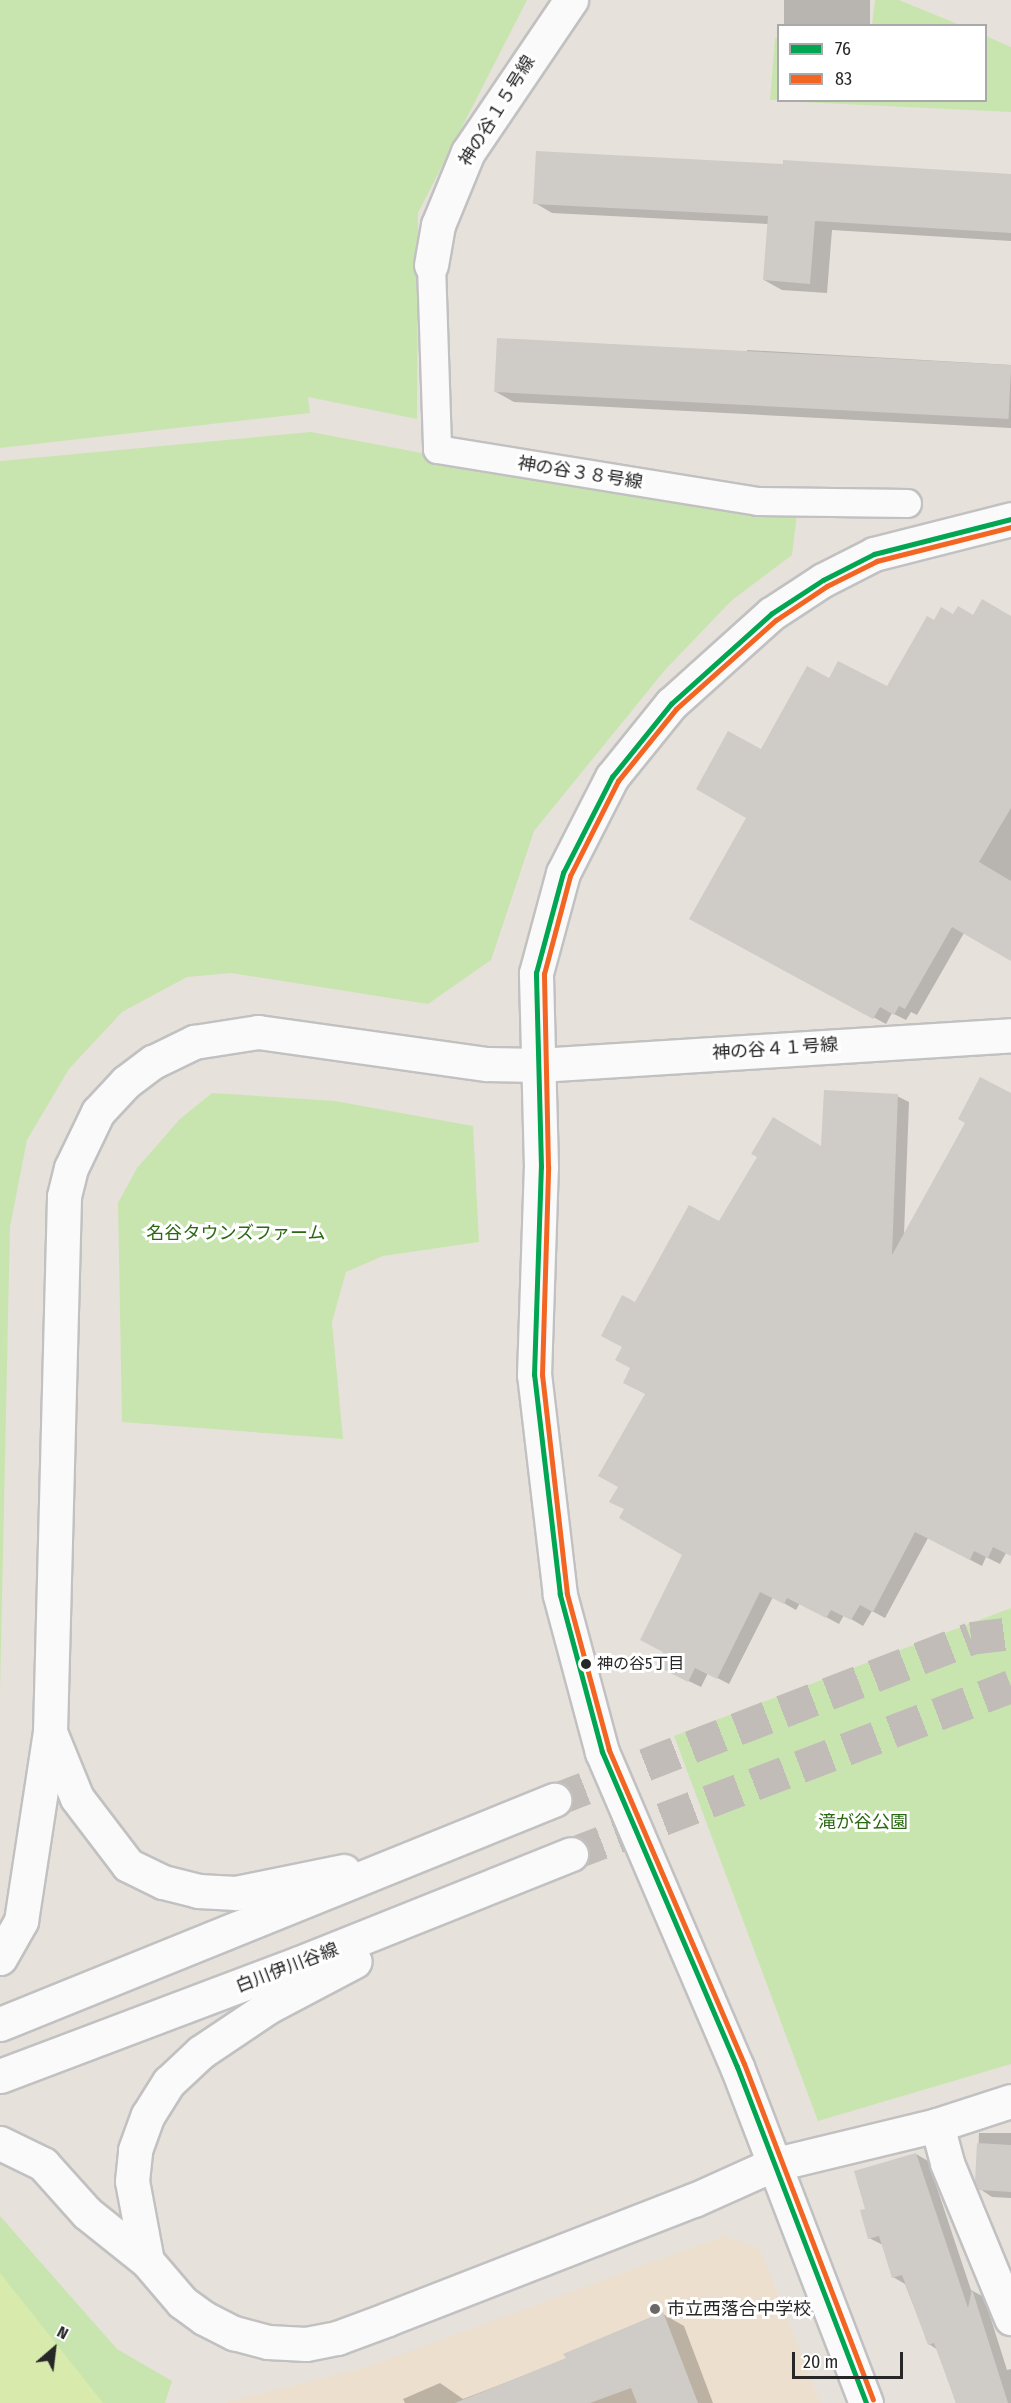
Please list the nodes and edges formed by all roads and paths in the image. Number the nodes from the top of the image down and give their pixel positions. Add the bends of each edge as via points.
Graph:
1 (571, 0) edge
2 (430, 265) joint
3 (907, 503) dead end
4 (1011, 519) edge
5 (1011, 1035) edge
6 (538, 1065) junction
7 (50, 1732) junction
8 (554, 1800) tunnel mouth
9 (572, 1854) tunnel mouth
10 (404, 1861) junction
11 (500, 1884) junction
12 (0, 1958) edge
13 (0, 2024) edge
14 (0, 2076) edge
15 (1011, 2101) edge
16 (937, 2125) junction
17 (0, 2143) edge
18 (772, 2165) junction
19 (147, 2261) junction
20 (1011, 2318) edge
21 (866, 2403) edge

1 - 2 street, 神の谷１５号線 via 468,152 438,225
2 - 3 street, 神の谷３８号線 via 437,449 758,501
4 - 6 street via 874,554 822,580 771,614 671,704 612,777 563,873 536,973
5 - 6 street, 神の谷４１号線
6 - 7 street, 神の谷４１号線 via 487,1064 258,1032 194,1042 153,1062 126,1082 98,1112 71,1168 64,1196
6 - 18 street via 541,1167 534,1375 560,1595 602,1752 737,2067
7 - 10 street via 77,1798 98,1828 128,1865 164,1882 198,1891 236,1893
7 - 12 street, 神の谷４１号線 via 21,1921
8 - 10 street
9 - 11 street, 白川伊川谷線
10 - 13 street
11 - 14 street, 白川伊川谷線
11 - 19 street via 268,2007 201,2052 169,2082 148,2115 135,2150 132,2181
15 - 16 street
16 - 18 street
16 - 20 street via 947,2163
17 - 19 street via 43,2164 87,2212
18 - 19 street via 694,2200 388,2319 337,2338 306,2344 268,2342 234,2333 204,2318 182,2302
18 - 21 street

